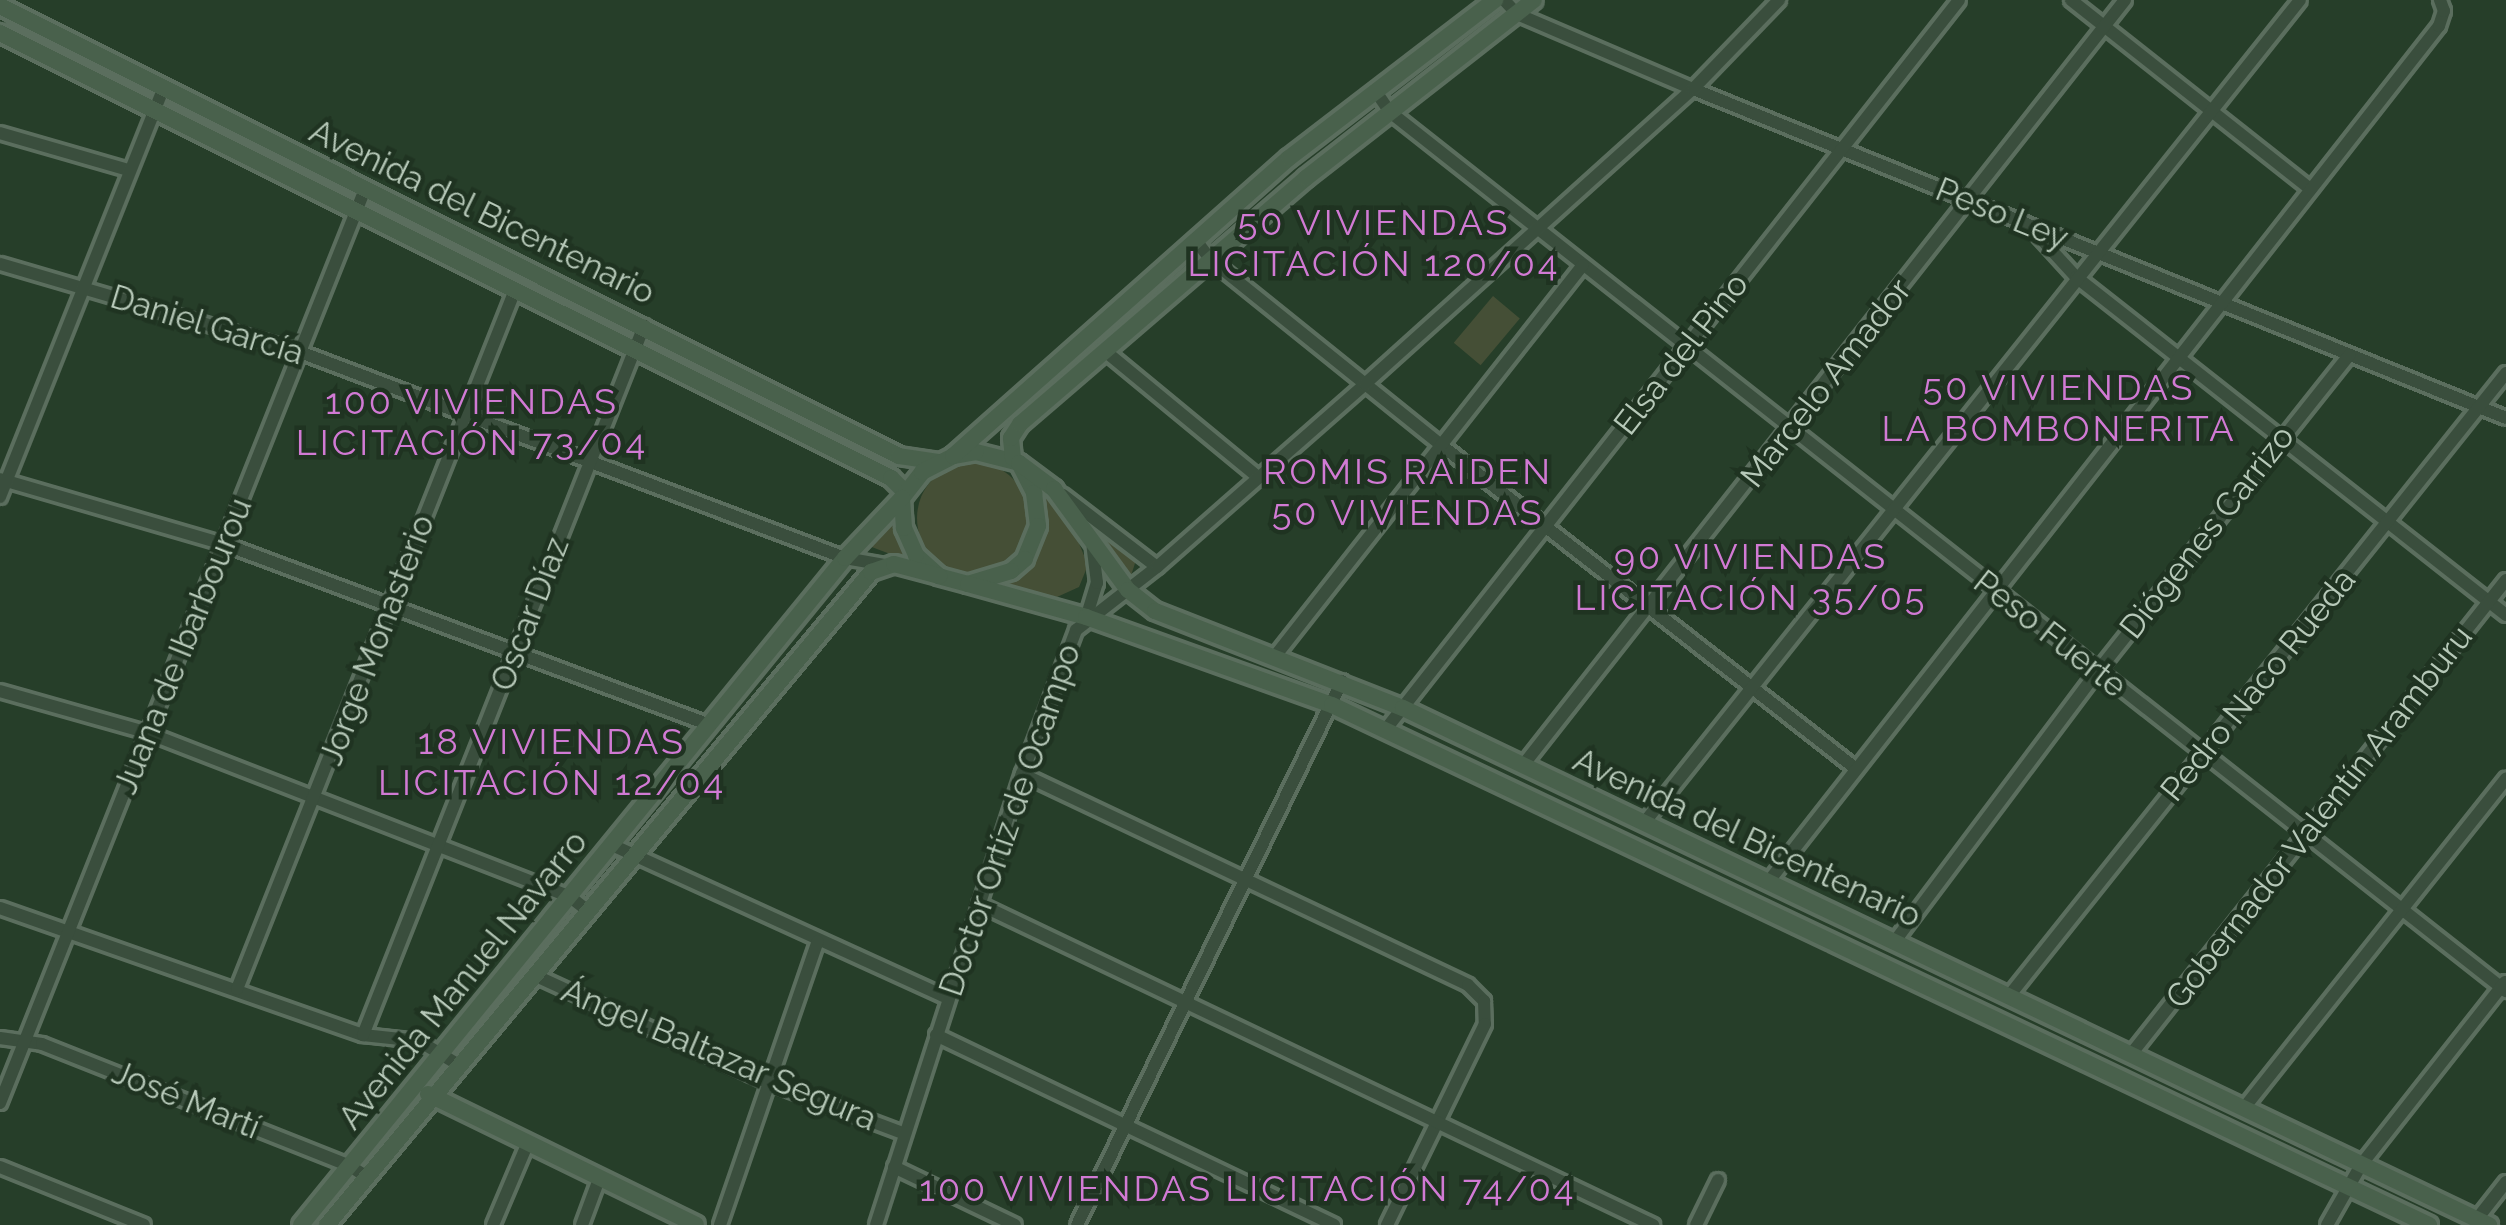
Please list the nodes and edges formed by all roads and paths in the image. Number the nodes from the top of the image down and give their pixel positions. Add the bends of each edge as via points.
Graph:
1 (1534, 0) edge
2 (1779, 0) edge
3 (1959, 0) edge
4 (2071, 0) edge
5 (2125, 0) edge
6 (2300, 0) edge
7 (1506, 4) edge
8 (2442, 5) edge
9 (0, 6) edge
10 (2104, 26) junction
11 (0, 33) edge
12 (164, 87) junction
13 (1693, 89) junction
14 (1375, 90) junction
15 (2210, 109) junction
16 (153, 110) junction
17 (1390, 112) junction
18 (0, 133) edge
19 (1842, 150) junction
20 (128, 170) junction
21 (2310, 189) junction
22 (365, 190) junction
23 (1969, 201) junction
24 (356, 212) junction
25 (2028, 225) junction
26 (1537, 230) junction
27 (1195, 239) junction
28 (2096, 252) junction
29 (1211, 260) junction
30 (0, 264) edge
31 (1582, 265) junction
32 (2077, 277) junction
33 (81, 287) junction
34 (515, 290) junction
35 (2220, 303) junction
36 (644, 326) junction
37 (1687, 347) junction
38 (633, 348) junction
39 (1105, 351) junction
40 (300, 352) junction
41 (2348, 355) junction
42 (2180, 357) junction
43 (2506, 373) edge
44 (1365, 384) junction
45 (2480, 407) junction
46 (466, 414) junction
47 (2506, 418) edge
48 (1790, 429) junction
49 (2282, 437) junction
50 (1441, 445) junction
51 (946, 459) junction
52 (1016, 461) junction
53 (589, 462) junction
54 (1258, 477) junction
55 (3, 480) edge
56 (1054, 489) junction
57 (903, 494) junction
58 (0, 497) edge
59 (1893, 511) junction
60 (2388, 522) junction
61 (1546, 526) junction
62 (1091, 541) junction
63 (224, 544) junction
64 (845, 558) junction
65 (884, 565) junction
66 (1157, 567) junction
67 (940, 576) junction
68 (2506, 580) edge
69 (968, 584) junction
70 (1128, 590) junction
71 (1995, 591) junction
72 (2489, 602) junction
73 (390, 604) junction
74 (1648, 607) junction
75 (2506, 615) edge
76 (1086, 616) junction
77 (514, 652) junction
78 (1276, 655) junction
79 (2098, 671) junction
80 (1342, 681) junction
81 (1752, 687) junction
82 (0, 691) edge
83 (1332, 705) junction
84 (1402, 708) junction
85 (710, 725) junction
86 (1386, 729) junction
87 (148, 734) junction
88 (2203, 754) junction
89 (1524, 764) junction
90 (1855, 768) junction
91 (1022, 774) junction
92 (2506, 779) edge
93 (316, 798) junction
94 (1644, 824) junction
95 (2304, 833) junction
96 (440, 845) junction
97 (612, 845) junction
98 (632, 854) junction
99 (1244, 879) junction
100 (1769, 881) junction
101 (569, 896) junction
102 (979, 904) junction
103 (0, 908) edge
104 (587, 910) junction
105 (2402, 910) junction
106 (71, 929) junction
107 (818, 941) junction
108 (1895, 941) junction
109 (534, 975) junction
110 (2504, 986) edge
111 (237, 989) junction
112 (2009, 996) junction
113 (948, 998) junction
114 (1186, 1002) junction
115 (363, 1035) junction
116 (936, 1035) junction
117 (0, 1038) edge
118 (24, 1041) junction
119 (444, 1052) junction
120 (2132, 1053) junction
121 (459, 1065) junction
122 (767, 1082) junction
123 (416, 1085) junction
124 (432, 1098) junction
125 (0, 1103) edge
126 (2244, 1108) junction
127 (1437, 1122) junction
128 (1126, 1124) junction
129 (905, 1134) junction
130 (527, 1145) junction
131 (2361, 1165) junction
132 (350, 1166) junction
133 (0, 1167) edge
134 (894, 1167) junction
135 (367, 1177) junction
136 (599, 1179) junction
137 (1718, 1180) dead end
138 (2506, 1182) edge
139 (2349, 1186) junction
140 (2483, 1222) edge
141 (144, 1225) edge
142 (301, 1225) edge
143 (327, 1225) edge
144 (493, 1225) edge
145 (582, 1225) edge
146 (697, 1225) edge
147 (719, 1225) edge
148 (876, 1225) edge
149 (1016, 1225) edge
150 (1077, 1225) edge
151 (1334, 1225) edge
152 (1388, 1225) edge
153 (1653, 1225) edge
154 (1696, 1225) edge
155 (2327, 1225) edge
156 (2429, 1225) edge

1 - 7 main road
2 - 13 street, Doctor Ortíz de Ocampo
3 - 19 street, Elsa del Pino
4 - 10 street
5 - 10 street, Marcelo Amador
6 - 15 street
7 - 13 street, Peso Ley
7 - 14 main road
7 - 17 main road
8 - 21 street via 2439,26
9 - 12 main road, Avenida del Bicentenario
10 - 15 street
10 - 23 street, Marcelo Amador
11 - 16 main road, Avenida del Bicentenario
12 - 16 street
12 - 22 main road, Avenida del Bicentenario
13 - 19 street, Peso Ley
13 - 26 street, Doctor Ortíz de Ocampo
14 - 17 street, Peso Fuerte
14 - 27 main road
15 - 21 street
15 - 28 street
16 - 20 street
16 - 24 main road, Avenida del Bicentenario
17 - 26 street, Peso Fuerte
17 - 29 main road
18 - 20 street
19 - 23 street, Peso Ley
19 - 37 street, Elsa del Pino
20 - 33 street
21 - 35 street
22 - 24 street, Juana de Ibarbourou
22 - 36 main road, Avenida del Bicentenario
23 - 25 street, Peso Ley
23 - 48 street, Marcelo Amador
24 - 34 main road, Avenida del Bicentenario
24 - 40 street, Juana de Ibarbourou
25 - 28 street, Peso Ley
25 - 32 street
26 - 31 street, Peso Fuerte
26 - 44 street, Doctor Ortíz de Ocampo
27 - 29 street
27 - 51 main road
28 - 32 street
28 - 35 street, Peso Ley
29 - 39 main road
29 - 44 street
30 - 33 street, Daniel García
31 - 37 street, Peso Fuerte
31 - 50 street
32 - 42 street
32 - 59 street
33 - 40 street, Daniel García
33 - 55 street
34 - 38 main road, Avenida del Bicentenario
34 - 46 street, Jorge Monasterio
35 - 41 street, Peso Ley
35 - 42 street
36 - 38 street, Oscar Díaz
36 - 51 main road, Avenida del Bicentenario via 910,461
37 - 48 street, Peso Fuerte
37 - 61 street, Elsa del Pino
38 - 53 street, Oscar Díaz
38 - 57 main road, Avenida del Bicentenario via 891,478
39 - 52 main road via 1020,424 1012,438
39 - 54 street
40 - 46 street, Daniel García
40 - 63 street, Juana de Ibarbourou
41 - 45 street, Peso Ley
41 - 49 street, Diógenes Carrizo
42 - 49 street
42 - 71 street
43 - 45 street, Pedro Naco Rueda
44 - 50 street
44 - 54 street, Doctor Ortíz de Ocampo
45 - 47 street, Peso Ley
45 - 60 street, Pedro Naco Rueda
46 - 53 street, Daniel García
46 - 73 street, Jorge Monasterio
48 - 59 street, Peso Fuerte
48 - 74 street, Marcelo Amador
49 - 60 street
49 - 79 street, Diógenes Carrizo
50 - 61 street
50 - 78 street
51 - 52 main road via 976,452
51 - 57 main road
52 - 56 main road, Avenida del Bicentenario
52 - 69 main road via 1037,510 1035,542 1012,571
53 - 64 street, Daniel García
53 - 77 street, Oscar Díaz
54 - 66 street, Doctor Ortíz de Ocampo
55 - 58 street
55 - 63 street
56 - 62 main road, Avenida del Bicentenario
56 - 66 street
57 - 64 main road, Avenida Manuel Navarro
57 - 67 main road via 909,542
59 - 71 street, Peso Fuerte
59 - 81 street
60 - 72 street
60 - 88 street, Pedro Naco Rueda
61 - 74 street
61 - 84 street, Elsa del Pino
62 - 70 main road, Avenida del Bicentenario
62 - 76 street via 1097,583
63 - 73 street
63 - 87 street, Juana de Ibarbourou
64 - 65 street, Daniel García
64 - 85 main road, Avenida Manuel Navarro
65 - 67 main road
65 - 98 main road, Avenida Manuel Navarro
66 - 70 street, Doctor Ortíz de Ocampo
67 - 69 main road
68 - 72 street, Gobernador Valentín Aramburu
69 - 76 main road, Avenida del Bicentenario
70 - 76 street, Doctor Ortíz de Ocampo
70 - 78 main road, Avenida del Bicentenario via 1155,611
71 - 79 street, Peso Fuerte
71 - 90 street
72 - 75 street
72 - 95 street, Gobernador Valentín Aramburu
73 - 77 street
73 - 93 street, Jorge Monasterio
74 - 81 street
74 - 89 street, Marcelo Amador
76 - 83 main road, Avenida del Bicentenario
76 - 91 street, Doctor Ortíz de Ocampo via 1067,642
77 - 85 street
77 - 96 street, Oscar Díaz
78 - 80 main road, Avenida del Bicentenario
79 - 88 street, Peso Fuerte
79 - 108 street, Diógenes Carrizo
80 - 83 street
80 - 84 main road, Avenida del Bicentenario
81 - 90 street
81 - 94 street
82 - 87 street
83 - 86 main road, Avenida del Bicentenario
83 - 99 street
84 - 86 street, Elsa del Pino
84 - 89 main road, Avenida del Bicentenario
85 - 97 main road, Avenida Manuel Navarro
86 - 139 main road, Avenida del Bicentenario
87 - 93 street
87 - 106 street, Juana de Ibarbourou
88 - 95 street, Peso Fuerte
88 - 112 street, Pedro Naco Rueda
89 - 94 main road, Avenida del Bicentenario
90 - 100 street
91 - 99 street
91 - 102 street, Doctor Ortíz de Ocampo
92 - 105 street
93 - 96 street
93 - 111 street, Jorge Monasterio
94 - 100 main road, Avenida del Bicentenario
95 - 105 street, Peso Fuerte
95 - 120 street, Gobernador Valentín Aramburu
96 - 101 street
96 - 115 street, Oscar Díaz
97 - 98 street
97 - 101 main road, Avenida Manuel Navarro
98 - 104 main road, Avenida Manuel Navarro
98 - 107 street
99 - 114 street
99 - 127 street via 1468,986 1484,1001 1485,1024
100 - 108 main road, Avenida del Bicentenario
101 - 104 street
101 - 119 main road, Avenida Manuel Navarro
102 - 113 street, Doctor Ortíz de Ocampo
102 - 114 street
103 - 106 street
104 - 109 main road, Avenida Manuel Navarro
105 - 110 street, Peso Fuerte
105 - 126 street
106 - 111 street
106 - 118 street, Juana de Ibarbourou
107 - 113 street
107 - 122 street
108 - 112 main road, Avenida del Bicentenario
109 - 121 main road, Avenida Manuel Navarro
109 - 122 street, Ángel Baltazar Segura
110 - 131 street
111 - 115 street
112 - 120 main road, Avenida del Bicentenario
113 - 116 street, Doctor Ortíz de Ocampo
114 - 127 street
114 - 128 street
115 - 119 street
116 - 128 street
116 - 129 street, Doctor Ortíz de Ocampo
117 - 118 street, José Martí
118 - 125 street, Juana de Ibarbourou
118 - 132 street, José Martí
119 - 121 street
119 - 123 main road, Avenida Manuel Navarro
120 - 126 main road, Avenida del Bicentenario
121 - 124 main road, Avenida Manuel Navarro
122 - 129 street, Ángel Baltazar Segura
122 - 147 street
123 - 124 main road
123 - 132 main road, Avenida Manuel Navarro
124 - 130 main road
124 - 135 main road, Avenida Manuel Navarro
126 - 131 main road, Avenida del Bicentenario
127 - 152 street
127 - 153 street
128 - 150 street
128 - 151 street
129 - 134 street, Doctor Ortíz de Ocampo
130 - 136 main road
130 - 144 street
131 - 139 street
131 - 140 main road, Avenida del Bicentenario
132 - 135 street, José Martí
132 - 142 main road, Avenida Manuel Navarro
133 - 141 street
134 - 148 street, Doctor Ortíz de Ocampo
134 - 149 street, Ángel Baltazar Segura
135 - 143 main road, Avenida Manuel Navarro
136 - 145 street
136 - 146 main road
137 - 154 street
138 - 140 street
139 - 155 street
139 - 156 main road, Avenida del Bicentenario

